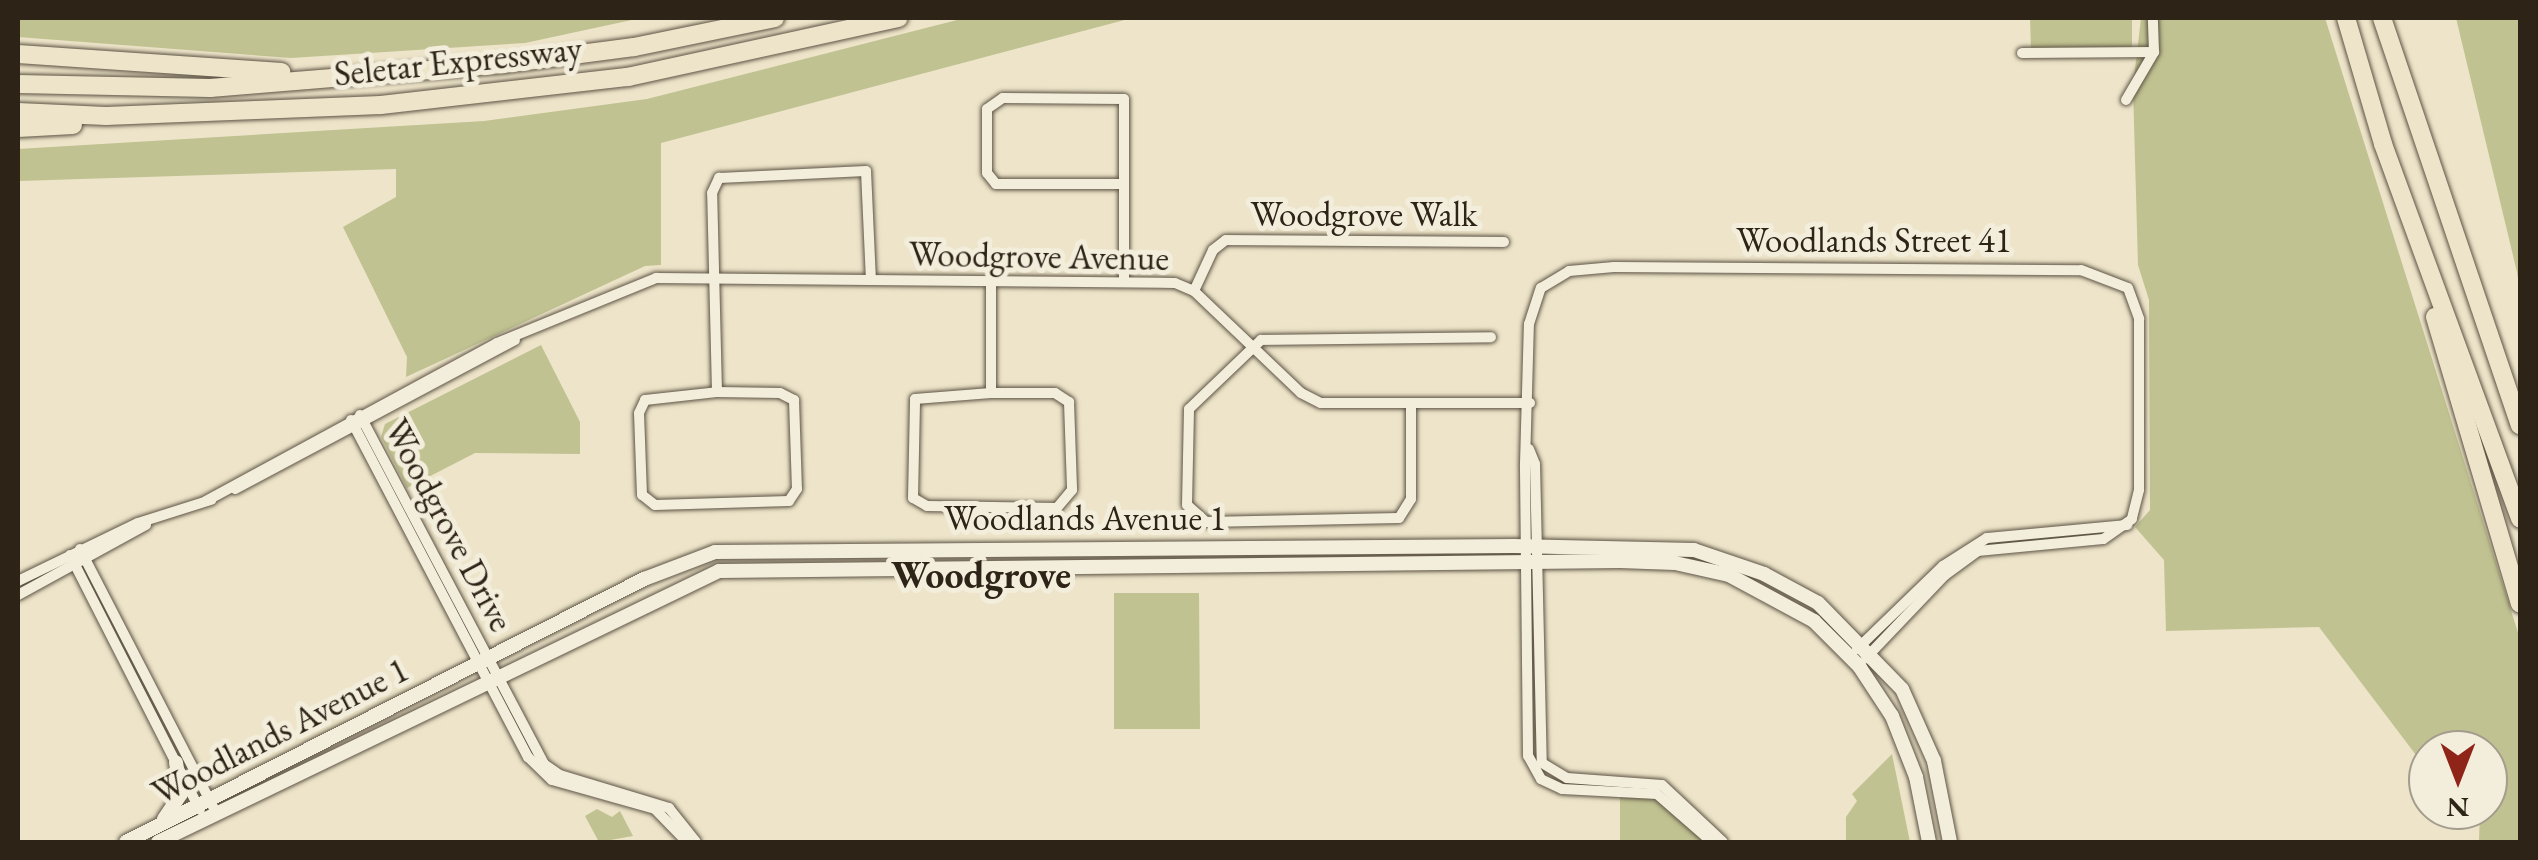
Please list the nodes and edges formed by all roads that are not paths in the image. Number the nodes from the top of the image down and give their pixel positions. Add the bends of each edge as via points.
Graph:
1 (775, 18) edge
2 (899, 18) edge
3 (2153, 18) edge
4 (2346, 18) edge
5 (2382, 18) edge
6 (2022, 52) dead end
7 (2154, 52) junction
8 (18, 54) edge
9 (356, 76) junction
10 (18, 84) edge
11 (2126, 100) dead end
12 (18, 112) edge
13 (106, 116) junction
14 (18, 128) edge
15 (2383, 144) junction
16 (1124, 184) junction
17 (1504, 242) dead end
18 (713, 278) junction
19 (872, 280) junction
20 (991, 280) junction
21 (1124, 282) junction
22 (1194, 291) junction
23 (1492, 337) dead end
24 (1254, 344) junction
25 (717, 392) junction
26 (991, 392) junction
27 (2514, 392) edge
28 (1530, 403) junction
29 (1411, 406) junction
30 (358, 422) junction
31 (2520, 425) edge
32 (2520, 519) edge
33 (1530, 554) junction
34 (78, 557) junction
35 (18, 582) edge
36 (18, 595) edge
37 (2520, 604) edge
38 (1867, 647) junction
39 (1855, 661) junction
40 (485, 662) junction
41 (493, 678) junction
42 (176, 762) junction
43 (207, 810) junction
44 (162, 824) junction
45 (126, 842) edge
46 (158, 842) edge
47 (687, 842) edge
48 (696, 842) edge
49 (1712, 842) edge
50 (1723, 842) edge
51 (1929, 842) edge
52 (1950, 842) edge

1 - 9 highway, Seletar Expressway via 634,48
2 - 13 highway, Seletar Expressway via 628,77 381,105
3 - 7 street
4 - 15 highway
5 - 27 highway
6 - 7 street
7 - 11 street
8 - 9 highway
9 - 10 highway, Seletar Expressway via 210,88
12 - 13 highway, Seletar Expressway
13 - 14 highway
15 - 32 highway
15 - 37 highway
16 - 16 street via 996,184 986,173 986,109 1004,98 1124,99
16 - 21 street
17 - 22 street, Woodgrove Walk via 1226,240 1213,250
18 - 19 street, Woodgrove Avenue
18 - 19 street via 712,192 719,178 866,171
18 - 25 street
18 - 30 street, Woodgrove Avenue via 656,278 516,340
19 - 20 street, Woodgrove Avenue
20 - 21 street, Woodgrove Avenue
20 - 26 street
21 - 22 street, Woodgrove Avenue via 1175,283
22 - 24 street, Woodgrove Avenue
23 - 24 street via 1286,336
24 - 29 street, Woodgrove Avenue via 1309,399 1331,406
24 - 29 street via 1189,409 1187,504 1198,520 1399,518 1410,499
25 - 25 street via 780,393 794,400 798,488 789,501 655,505 642,495 639,413 645,400
26 - 26 street via 1055,393 1069,402 1072,490 1058,508 927,506 913,498 916,400
27 - 31 highway
28 - 29 street, Woodgrove Avenue
28 - 33 street, Woodlands Street 41
28 - 38 street, Woodlands Street 41 via 1532,304 1541,288 1568,272 1933,267 2104,273 2128,288 2139,320 2139,490 2128,524 2103,539 1978,551
30 - 34 street, Woodgrove Avenue
30 - 40 street, Woodgrove Drive
33 - 38 main road, Woodlands Avenue 1 via 1674,547 1724,558 1818,603
33 - 39 main road, Woodlands Avenue 1 via 1675,563 1729,575 1791,605
33 - 40 main road, Woodlands Avenue 1 via 742,549 680,563
33 - 41 main road, Woodlands Avenue 1 via 744,568 691,579
33 - 49 street via 1526,748 1537,775 1562,789 1657,794
33 - 50 street via 1538,748 1545,768 1566,778 1662,784
34 - 35 street, Woodgrove Avenue
34 - 36 street, Woodgrove Avenue
34 - 42 street
34 - 43 street
38 - 39 street, Woodlands Street 41
38 - 52 main road, Woodlands Avenue 1 via 1902,689 1927,742
39 - 51 main road, Woodlands Avenue 1 via 1908,754
40 - 41 street, Woodgrove Drive
40 - 43 main road, Woodlands Avenue 1
41 - 43 main road, Woodlands Avenue 1
41 - 47 street via 539,770 654,809
41 - 48 street via 544,764 560,776 669,808
42 - 43 street
42 - 44 main road via 181,794
43 - 44 main road, Woodlands Avenue 1
43 - 46 main road, Woodlands Avenue 1
44 - 45 main road, Woodlands Avenue 1

